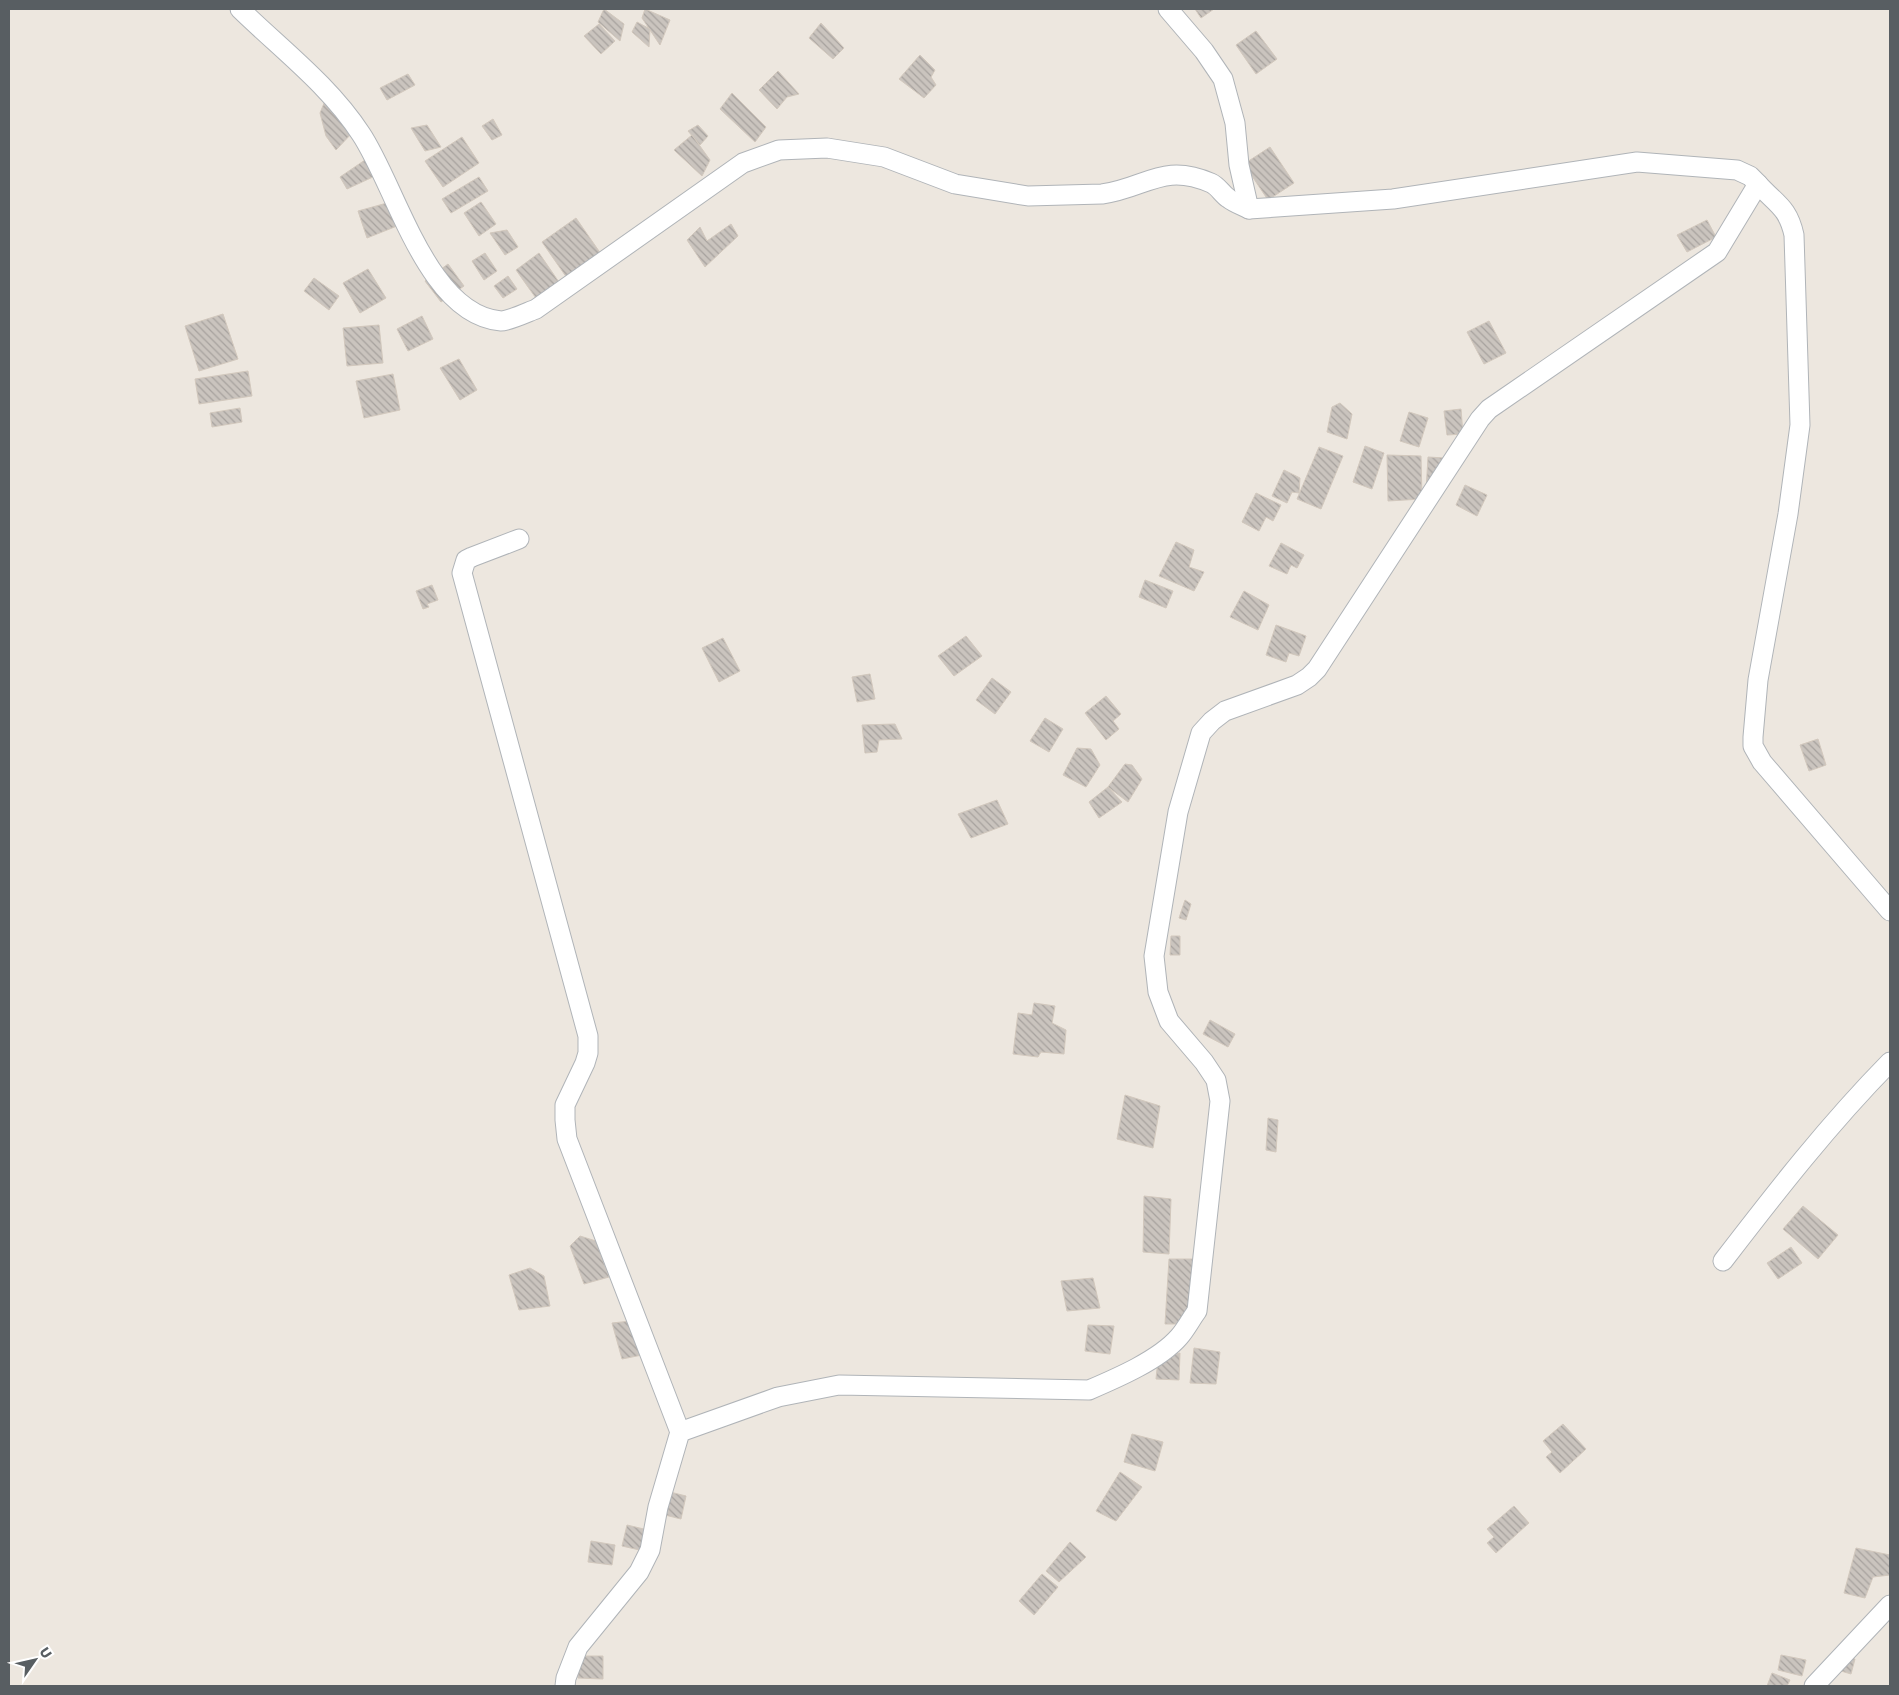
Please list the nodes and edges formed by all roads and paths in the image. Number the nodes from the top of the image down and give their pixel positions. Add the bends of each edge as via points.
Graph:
1 (240, 9) edge
2 (1168, 9) edge
3 (1758, 184) junction
4 (1249, 209) junction
5 (519, 539) dead end
6 (1890, 910) edge
7 (1890, 1062) edge
8 (1723, 1261) dead end
9 (680, 1432) junction
10 (1890, 1605) edge
11 (565, 1686) edge
12 (1814, 1686) edge

1 - 4 street via 341,106 366,143 426,264 450,294 474,314 502,321 536,309 743,163 779,150 827,148 884,156 955,184 1028,196 1102,194 1157,176 1191,176 1213,184 1230,200
2 - 4 street via 1223,78 1235,123 1239,165
3 - 4 street via 1737,170 1637,162 1393,199
3 - 6 street via 1782,207 1791,220 1794,235 1801,418 1788,514 1758,680 1753,746 1762,762
3 - 9 street via 1717,252 1489,408 1309,677 1288,690 1226,711 1202,733 1178,812 1154,956 1158,992 1169,1021 1216,1080 1220,1101 1197,1310 1179,1338 1127,1374 1089,1390 839,1385 778,1397
5 - 9 street via 466,560 462,573 588,1036 585,1063 566,1105 568,1139
7 - 8 street via 1806,1154
9 - 11 street via 658,1507 650,1550 638,1572 578,1647
10 - 12 street

